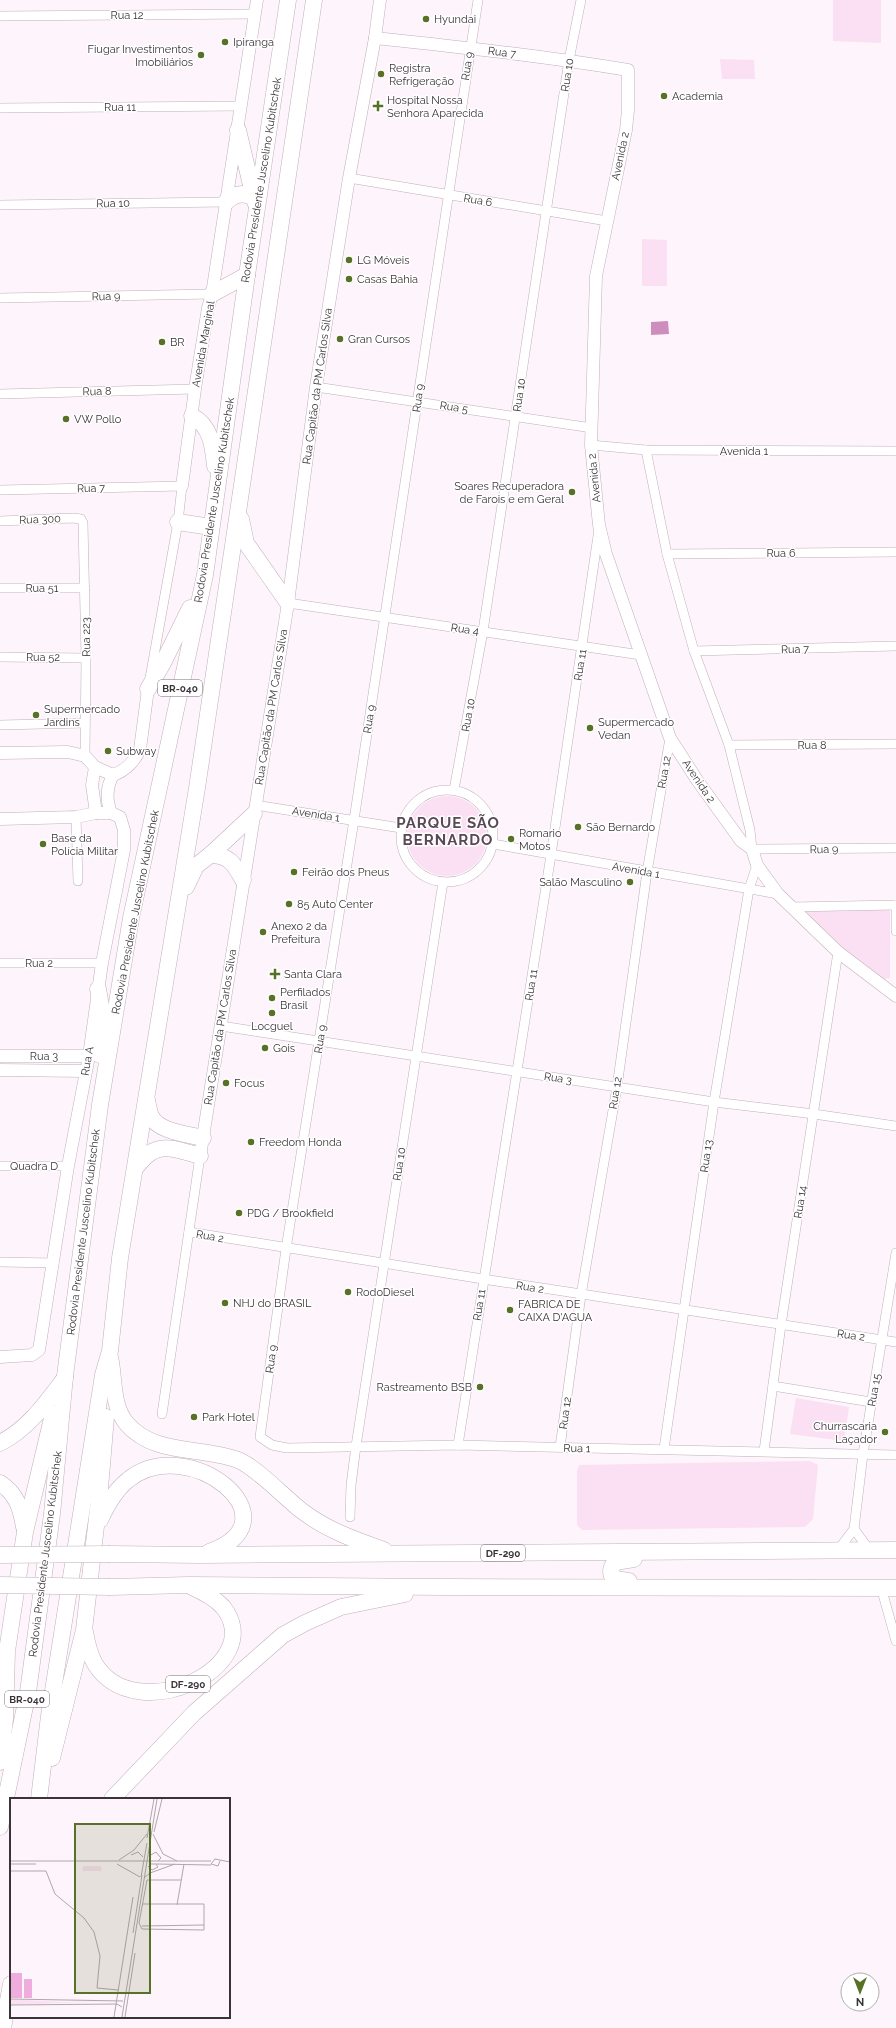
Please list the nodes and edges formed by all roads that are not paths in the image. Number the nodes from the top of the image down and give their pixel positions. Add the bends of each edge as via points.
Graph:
1 (256, 0) edge
2 (288, 0) edge
3 (314, 0) edge
4 (380, 0) edge
5 (478, 0) edge
6 (581, 0) edge
7 (255, 14) junction
8 (0, 16) edge
9 (375, 38) junction
10 (470, 48) junction
11 (569, 60) junction
12 (628, 70) joint
13 (241, 106) junction
14 (0, 108) edge
15 (238, 130) junction
16 (349, 178) junction
17 (448, 194) junction
18 (226, 202) junction
19 (255, 202) junction
20 (0, 205) edge
21 (546, 211) junction
22 (607, 221) junction
23 (247, 275) junction
24 (212, 294) junction
25 (0, 298) edge
26 (316, 387) junction
27 (195, 389) junction
28 (0, 394) edge
29 (418, 401) junction
30 (192, 416) junction
31 (516, 417) junction
32 (592, 428) junction
33 (591, 446) junction
34 (646, 450) junction
35 (896, 451) edge
36 (182, 486) junction
37 (217, 487) junction
38 (0, 490) edge
39 (241, 494) junction
40 (81, 519) joint
41 (0, 521) edge
42 (178, 522) junction
43 (599, 525) junction
44 (211, 527) junction
45 (896, 552) edge
46 (667, 554) junction
47 (205, 575) junction
48 (0, 588) edge
49 (85, 588) junction
50 (288, 603) junction
51 (385, 617) junction
52 (483, 631) junction
53 (896, 646) edge
54 (582, 647) junction
55 (694, 651) junction
56 (641, 656) junction
57 (0, 657) edge
58 (86, 658) junction
59 (148, 689) junction
60 (85, 723) junction
61 (0, 724) edge
62 (670, 738) junction
63 (896, 744) edge
64 (729, 745) junction
65 (0, 753) edge
66 (85, 756) junction
67 (95, 767) junction
68 (113, 775) junction
69 (454, 790) junction
70 (255, 810) junction
71 (96, 813) junction
72 (111, 813) junction
73 (76, 817) junction
74 (0, 819) edge
75 (354, 820) junction
76 (401, 828) junction
77 (493, 844) junction
78 (896, 848) edge
79 (752, 849) junction
80 (210, 855) junction
81 (551, 855) junction
82 (757, 865) junction
83 (647, 872) junction
84 (243, 880) junction
85 (78, 881) dead end
86 (443, 882) junction
87 (749, 889) junction
88 (778, 894) junction
89 (896, 905) edge
90 (791, 907) junction
91 (177, 908) junction
92 (896, 931) edge
93 (838, 952) junction
94 (0, 963) edge
95 (102, 963) junction
96 (98, 989) junction
97 (896, 996) edge
98 (221, 1026) junction
99 (320, 1042) junction
100 (0, 1056) edge
101 (89, 1056) junction
102 (416, 1056) junction
103 (0, 1070) edge
104 (85, 1071) junction
105 (517, 1072) junction
106 (617, 1087) junction
107 (147, 1099) junction
108 (714, 1102) junction
109 (100, 1105) junction
110 (814, 1114) junction
111 (896, 1126) edge
112 (203, 1138) junction
113 (200, 1156) junction
114 (0, 1166) edge
115 (68, 1166) junction
116 (136, 1167) junction
117 (189, 1232) junction
118 (286, 1249) junction
119 (896, 1253) edge
120 (0, 1262) edge
121 (54, 1262) junction
122 (386, 1263) junction
123 (483, 1280) junction
124 (581, 1295) junction
125 (683, 1310) junction
126 (781, 1325) junction
127 (882, 1340) junction
128 (896, 1342) edge
129 (110, 1352) junction
130 (0, 1357) edge
131 (65, 1377) junction
132 (773, 1386) junction
133 (871, 1402) junction
134 (162, 1414) dead end
135 (260, 1437) joint
136 (0, 1443) edge
137 (458, 1445) junction
138 (356, 1446) junction
139 (560, 1447) junction
140 (664, 1449) junction
141 (764, 1451) junction
142 (863, 1454) junction
143 (896, 1455) edge
144 (0, 1483) edge
145 (350, 1517) dead end
146 (96, 1526) junction
147 (854, 1528) junction
148 (25, 1532) junction
149 (838, 1550) junction
150 (896, 1550) edge
151 (870, 1551) junction
152 (702, 1552) junction
153 (397, 1554) junction
154 (0, 1555) edge
155 (201, 1555) junction
156 (0, 1585) edge
157 (189, 1585) junction
158 (708, 1586) junction
159 (446, 1587) junction
160 (889, 1587) edge
161 (84, 1630) junction
162 (896, 1641) edge
163 (4, 1658) edge
164 (0, 1762) edge
165 (40, 1798) edge
166 (40, 1798) edge
167 (113, 1798) edge
168 (0, 1828) edge
169 (10, 1990) edge
170 (3, 2028) edge

1 - 7 street, Avenida Marginal
2 - 19 highway, Rodovia Presidente Juscelino Kubitschek / BR-040
3 - 39 highway, BR-040
4 - 9 street, Rua Capitão da PM Carlos Silva
5 - 10 street, Rua 9
6 - 11 street, Rua 10
7 - 8 street, Rua 12
7 - 13 street, Avenida Marginal
9 - 10 street, Rua 7
9 - 16 street, Rua Capitão da PM Carlos Silva
10 - 11 street, Rua 7
10 - 17 street, Rua 9
11 - 12 street, Rua 7
11 - 21 street, Rua 10
12 - 22 street, Avenida 2 via 626,130
13 - 14 street, Rua 11
13 - 15 street, Avenida Marginal
15 - 18 street, Avenida Marginal
15 - 19 highway
16 - 17 street, Rua 6
16 - 26 street, Rua Capitão da PM Carlos Silva
17 - 21 street, Rua 6
17 - 29 street, Rua 9
18 - 19 highway via 238,194 248,194
18 - 20 street, Rua 10
18 - 24 street, Avenida Marginal
19 - 23 highway, Rodovia Presidente Juscelino Kubitschek / BR-040
21 - 22 street, Rua 6
21 - 31 street, Rua 10
22 - 32 street, Avenida 2 via 596,276
23 - 24 highway
23 - 37 highway, Rodovia Presidente Juscelino Kubitschek / BR-040
24 - 25 street, Rua 9
24 - 27 street, Avenida Marginal
26 - 29 street, Rua 5
26 - 50 street, Rua Capitão da PM Carlos Silva
27 - 28 street, Rua 8
27 - 30 street, Avenida Marginal
29 - 31 street, Rua 5
29 - 51 street, Rua 9
30 - 36 street, Avenida Marginal
30 - 37 highway via 202,421 208,430
31 - 32 street, Rua 5
31 - 52 street, Rua 10
32 - 33 street, Avenida 2
33 - 34 street, Avenida 1
33 - 43 street, Avenida 2
34 - 35 street, Avenida 1
34 - 46 street
36 - 38 street, Rua 7
36 - 42 street, Avenida Marginal
37 - 44 highway, Rodovia Presidente Juscelino Kubitschek / BR-040
39 - 50 highway via 242,526 246,544
39 - 91 highway, BR-040
40 - 41 street, Rua 300
40 - 49 street, Rua 223 via 84,527
42 - 44 highway
42 - 59 street, Avenida Marginal
43 - 54 street, Rua 11
43 - 56 street, Avenida 2 via 606,554
44 - 47 highway, Rodovia Presidente Juscelino Kubitschek / BR-040
45 - 46 street, Rua 6
46 - 55 street
47 - 59 highway via 183,624
47 - 109 highway, Rodovia Presidente Juscelino Kubitschek / BR-040 via 131,918
48 - 49 street, Rua 51
49 - 58 street, Rua 223
50 - 51 street, Rua 4
50 - 70 street, Rua Capitão da PM Carlos Silva
51 - 52 street, Rua 4
51 - 75 street, Rua 9
52 - 54 street, Rua 4
52 - 69 street, Rua 10
53 - 55 street, Rua 7
54 - 56 street, Rua 4
54 - 81 street, Rua 11
55 - 64 street
56 - 62 street, Avenida 2
57 - 58 street, Rua 52
58 - 60 street, Rua 223
59 - 68 street via 138,756 125,769
60 - 61 street
60 - 66 street, Rua 223
62 - 79 street, Avenida 2 via 741,841
62 - 83 street, Rua 12
63 - 64 street, Rua 8
64 - 79 street via 750,830
65 - 66 street via 68,752
66 - 67 street
67 - 68 street
67 - 71 street via 92,785
68 - 72 street via 107,795
69 - 76 street via 426,794 414,803 406,814
69 - 77 street via 468,794 480,803 489,815 493,829
70 - 75 street, Avenida 1
70 - 80 highway
70 - 84 street, Rua Capitão da PM Carlos Silva
71 - 72 street
71 - 73 street
72 - 95 street, Rua A via 120,818 126,839
73 - 74 street
73 - 85 street
75 - 76 street, Avenida 1
75 - 99 street, Rua 9
76 - 86 street via 401,843 406,858 415,870 428,879
77 - 81 street, Avenida 1
77 - 86 street via 485,862 470,876 457,882
78 - 79 street, Rua 9
79 - 82 street
80 - 84 highway via 220,855 230,860
80 - 91 highway via 192,871
81 - 83 street, Avenida 1
81 - 105 street, Rua 11
82 - 87 street, Rua 13
82 - 88 street
83 - 87 street, Avenida 1
83 - 106 street, Rua 12
84 - 98 street, Rua Capitão da PM Carlos Silva
86 - 102 street, Rua 10
87 - 88 street, Avenida 1
87 - 108 street, Rua 13
88 - 90 street
89 - 90 street
89 - 92 street
90 - 93 street
91 - 107 highway, BR-040
93 - 97 street
93 - 110 street, Rua 14
94 - 95 street, Rua 2
95 - 96 street, Rua A
96 - 101 street, Rua A
96 - 109 highway via 102,1012
98 - 99 street, Rua 3
98 - 112 street, Rua Capitão da PM Carlos Silva
99 - 102 street, Rua 3
99 - 118 street, Rua 9
100 - 101 street, Rua 3
101 - 104 street, Rua A
102 - 105 street, Rua 3
102 - 122 street, Rua 10
103 - 104 street, Rua 3
104 - 115 street, Rua A
105 - 106 street, Rua 3
105 - 123 street, Rua 11
106 - 108 street, Rua 3
106 - 124 street, Rua 12
107 - 112 highway via 151,1116 157,1124
107 - 116 highway, BR-040
108 - 110 street, Rua 3
108 - 125 street, Rua 13
109 - 131 highway, Rodovia Presidente Juscelino Kubitschek / BR-040
110 - 111 street, Rua 3
110 - 126 street, Rua 14
112 - 113 street, Rua Capitão da PM Carlos Silva
113 - 116 highway via 171,1148 159,1149 150,1153
113 - 117 street, Rua Capitão da PM Carlos Silva
114 - 115 street, Quadra D
115 - 121 street, Rua A
116 - 129 highway, BR-040 via 120,1258
117 - 118 street, Rua 2
117 - 134 street, Rua Capitão da PM Carlos Silva
118 - 122 street, Rua 2
118 - 135 street, Rua 9
119 - 127 street, Rua 15
120 - 121 street
121 - 130 street, Rua A via 39,1350 32,1355
122 - 123 street, Rua 2
122 - 138 street, Rua 10
123 - 124 street, Rua 2
123 - 137 street, Rua 11
124 - 125 street, Rua 2
124 - 139 street, Rua 12
125 - 126 street, Rua 2
125 - 140 street, Rua 13
126 - 127 street, Rua 2
126 - 132 street, Rua 14
127 - 128 street, Rua 2
127 - 133 street, Rua 15
129 - 146 highway
129 - 153 highway, DF-290 via 117,1405 128,1424 144,1438 175,1449 208,1452 240,1461 303,1512 324,1525
129 - 165 highway, BR-040 via 103,1375 63,1625
131 - 136 highway via 42,1408 18,1432
131 - 148 highway
131 - 168 highway, Rodovia Presidente Juscelino Kubitschek / BR-040 via 52,1514 28,1692
132 - 133 street
132 - 141 street, Rua 14
133 - 142 street, Rua 15
135 - 138 street, Rua 1 via 278,1447
137 - 138 street, Rua 1
137 - 139 street, Rua 1
138 - 145 street, Rua 10
139 - 140 street, Rua 1
140 - 141 street, Rua 1
141 - 142 street, Rua 1
142 - 143 street, Rua 1
142 - 147 street, Rua 15
144 - 148 highway via 18,1501
146 - 155 highway via 114,1496 128,1480 154,1467 190,1467 219,1480 240,1501 244,1516 239,1533 234,1538 219,1549
146 - 161 highway
147 - 149 street
147 - 151 street
148 - 163 highway
149 - 151 highway, DF-290
149 - 152 highway, DF-290
150 - 151 highway, DF-290
152 - 153 highway, DF-290
152 - 158 highway via 685,1559 623,1559 611,1566 611,1573 618,1581 684,1580
153 - 155 highway, DF-290
154 - 155 highway, DF-290, bridge
156 - 157 highway, bridge
157 - 159 highway
157 - 161 highway, DF-290 via 223,1607 229,1619 231,1636 229,1648 222,1661 204,1676 185,1686 153,1692 116,1684 96,1665
158 - 159 highway
158 - 160 highway
159 - 167 highway via 341,1607 283,1635 194,1713
160 - 162 street
161 - 166 highway
163 - 164 highway via 5,1719
169 - 170 highway

